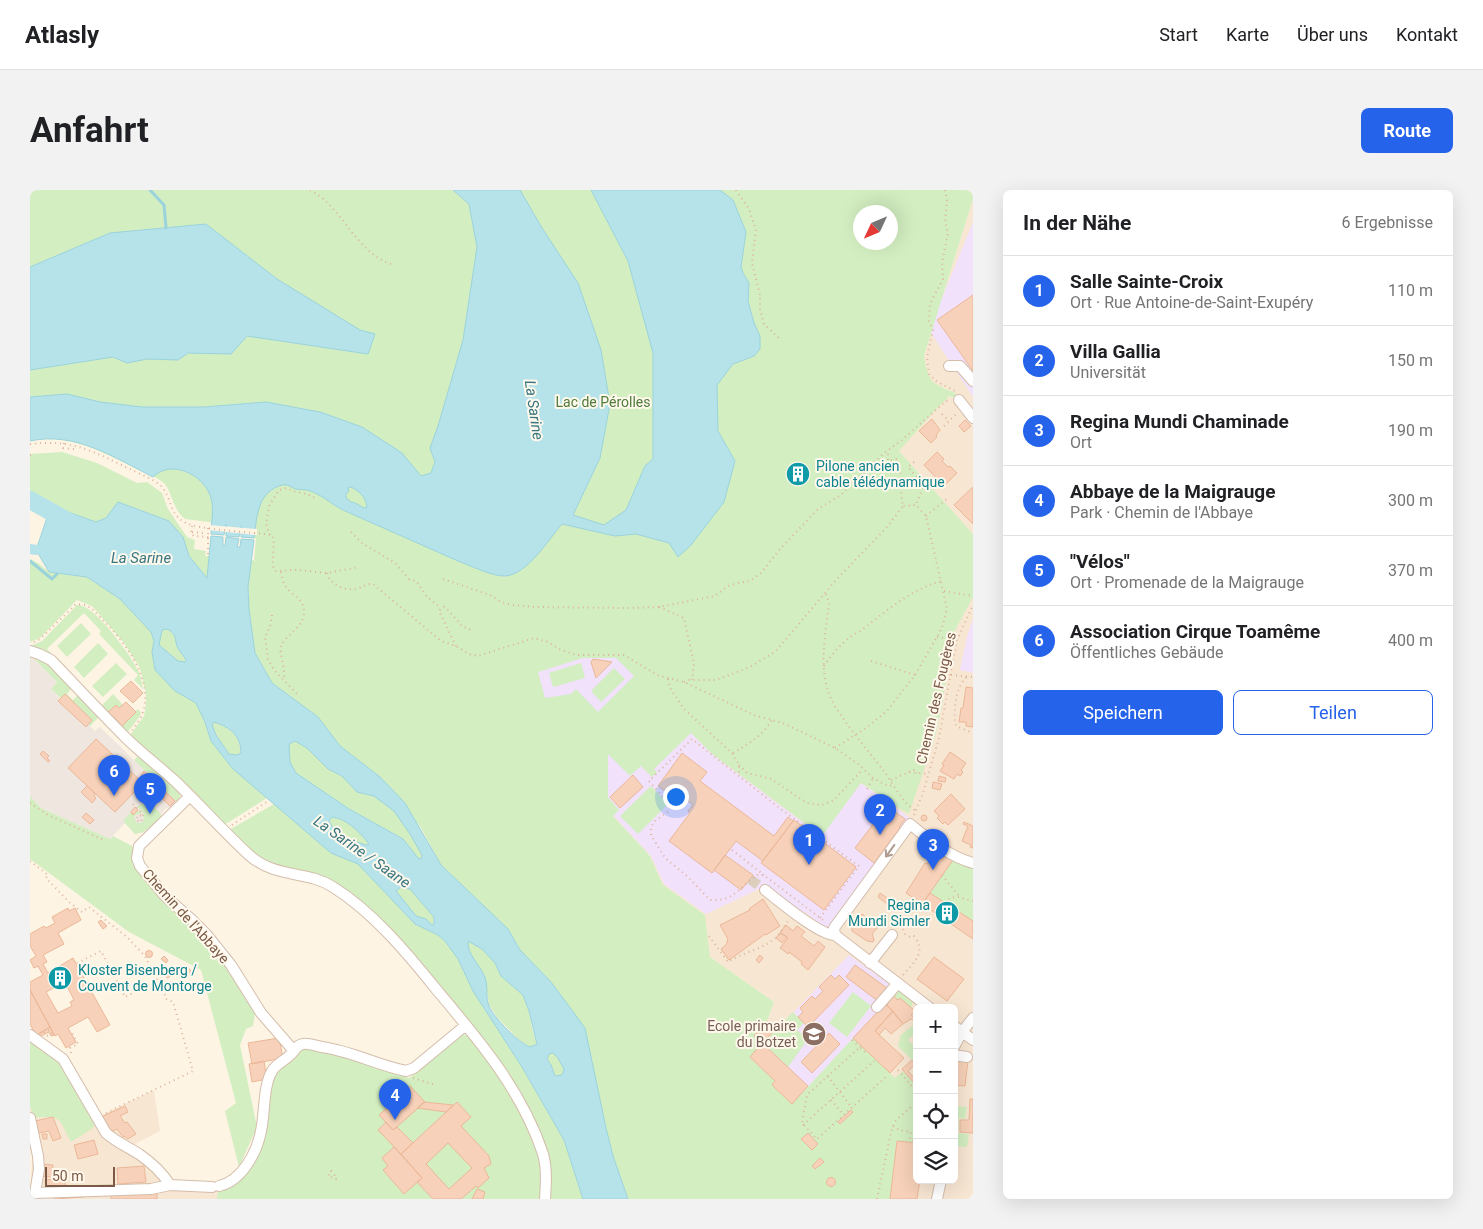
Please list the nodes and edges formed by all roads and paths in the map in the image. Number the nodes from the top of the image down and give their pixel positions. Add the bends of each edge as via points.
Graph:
1 (310, 190) edge
2 (736, 190) edge
3 (945, 190) edge
4 (391, 264) dead end
5 (781, 340) dead end
6 (949, 366) dead end
7 (973, 381) edge
8 (959, 405) junction
9 (942, 414) dead end
10 (973, 418) edge
11 (949, 421) junction
12 (944, 426) dead end
13 (64, 443) junction
14 (30, 444) edge
15 (75, 449) dead end
16 (888, 450) junction
17 (30, 455) edge
18 (34, 456) dead end
19 (914, 462) dead end
20 (930, 479) dead end
21 (924, 484) junction
22 (948, 498) dead end
23 (317, 500) dead end
24 (916, 505) junction
25 (903, 506) junction
26 (926, 516) junction
27 (192, 526) junction
28 (208, 527) junction
29 (191, 532) junction
30 (351, 532) dead end
31 (204, 533) dead end
32 (270, 535) junction
33 (209, 537) junction
34 (208, 554) dead end
35 (359, 567) dead end
36 (281, 572) junction
37 (327, 573) junction
38 (443, 579) dead end
39 (942, 581) junction
40 (944, 591) junction
41 (826, 594) junction
42 (973, 596) edge
43 (973, 606) edge
44 (659, 607) junction
45 (441, 608) junction
46 (272, 615) dead end
47 (471, 630) dead end
48 (937, 636) junction
49 (957, 640) junction
50 (30, 644) edge
51 (456, 646) junction
52 (30, 651) edge
53 (870, 661) dead end
54 (824, 666) junction
55 (915, 675) junction
56 (950, 675) junction
57 (966, 677) junction
58 (973, 677) edge
59 (668, 679) junction
60 (283, 680) junction
61 (692, 680) junction
62 (684, 682) junction
63 (299, 696) dead end
64 (772, 720) junction
65 (973, 733) edge
66 (856, 734) junction
67 (126, 738) junction
68 (835, 748) junction
69 (732, 753) junction
70 (738, 765) junction
71 (864, 769) junction
72 (928, 774) junction
73 (739, 778) junction
74 (873, 778) junction
75 (891, 780) junction
76 (894, 786) junction
77 (867, 789) dead end
78 (190, 796) junction
79 (268, 801) dead end
80 (30, 803) edge
81 (133, 804) dead end
82 (916, 811) junction
83 (142, 816) dead end
84 (910, 824) junction
85 (224, 830) junction
86 (106, 841) dead end
87 (732, 850) dead end
88 (30, 861) edge
89 (973, 863) edge
90 (942, 875) dead end
91 (765, 876) dead end
92 (765, 890) tunnel mouth
93 (732, 895) dead end
94 (959, 896) junction
95 (973, 901) edge
96 (944, 902) dead end
97 (820, 918) dead end
98 (790, 919) dead end
99 (906, 924) dead end
100 (835, 935) junction
101 (892, 935) dead end
102 (709, 936) dead end
103 (870, 963) junction
104 (77, 964) dead end
105 (157, 980) junction
106 (897, 983) junction
107 (925, 1004) edge
108 (877, 1007) dead end
109 (973, 1018) edge
110 (466, 1025) junction
111 (51, 1029) dead end
112 (958, 1029) edge
113 (71, 1031) dead end
114 (46, 1032) dead end
115 (30, 1035) edge
116 (852, 1040) dead end
117 (973, 1040) edge
118 (860, 1047) junction
119 (294, 1052) junction
120 (864, 1052) dead end
121 (71, 1055) dead end
122 (958, 1056) edge
123 (967, 1057) dead end
124 (874, 1061) dead end
125 (898, 1070) dead end
126 (406, 1072) junction
127 (888, 1075) dead end
128 (828, 1076) junction
129 (435, 1085) dead end
130 (913, 1087) edge
131 (840, 1092) junction
132 (831, 1100) junction
133 (913, 1105) edge
134 (852, 1108) junction
135 (102, 1115) dead end
136 (844, 1115) junction
137 (30, 1118) edge
138 (803, 1125) junction
139 (893, 1126) junction
140 (913, 1140) edge
141 (940, 1184) edge
142 (170, 1185) junction
143 (33, 1196) edge
144 (545, 1199) edge
145 (878, 1199) edge
146 (937, 1199) edge

1 - 4 path via 328,204 373,256
2 - 5 path via 749,209 756,230 752,263 764,324
3 - 8 path via 947,244 943,254 943,279 930,304 929,322 933,330 927,363 929,374 936,381 958,393
6 - 7 street via 960,366
8 - 10 street
8 - 11 path
8 - 16 path via 952,399 946,401
9 - 11 path
11 - 12 path
13 - 14 path
13 - 15 path via 63,448
13 - 27 path via 89,449 158,484 172,510
16 - 25 path via 888,461 897,459 900,468
16 - 44 path via 847,490 818,509 761,574 750,581 728,586 715,596
17 - 18 path
19 - 21 path via 908,467
20 - 21 path
21 - 24 path
22 - 26 path
23 - 32 path via 309,494 298,494 287,488 280,490 269,506 266,524
24 - 25 path
24 - 26 path
25 - 41 path
26 - 39 path
27 - 28 path
27 - 29 path
28 - 32 path
28 - 33 path
29 - 31 path
29 - 33 path via 194,536
30 - 45 path via 362,543 395,563
32 - 36 path via 275,542 273,569
33 - 34 path
35 - 37 path
36 - 37 path
36 - 60 path via 285,586 300,599 304,610 302,620 281,645
37 - 51 path via 328,579 344,589 353,590 373,584 432,635
38 - 44 path via 512,605
39 - 40 path
39 - 54 path via 925,585 850,636
40 - 42 path
40 - 48 path via 947,608
41 - 54 path via 829,603
41 - 61 path via 776,651 750,667 716,680
43 - 49 path, Chemin des Fougères
44 - 61 path via 684,618 694,664
45 - 47 path via 448,610 462,626
45 - 51 path via 442,620
46 - 60 path via 265,645 268,659
48 - 49 path
48 - 55 path
49 - 56 path, Chemin des Fougères
50 - 67 path via 40,639 76,604 92,608 124,644 139,669 146,694 142,716
51 - 59 path via 478,656 534,638 576,655 624,655 642,668
52 - 67 street via 51,660
53 - 55 path
54 - 66 path via 828,693
55 - 66 path via 887,711
56 - 57 path
56 - 72 path, Chemin des Fougères via 939,738
57 - 58 path
57 - 65 path via 955,701 954,724
59 - 62 path
59 - 69 path via 684,709
60 - 63 path
61 - 62 path
62 - 64 path via 739,709
64 - 68 path via 783,722
64 - 69 path via 754,741
66 - 68 path
66 - 75 path
67 - 78 street
68 - 71 path
69 - 70 path
70 - 71 path via 748,773 771,779 807,803 822,805 834,800
70 - 73 path
71 - 74 path
72 - 75 path via 909,772
72 - 82 path, Chemin des Fougères
73 - 93 path via 692,740 649,781 671,806 655,821 651,835 665,858 710,900 717,901
73 - 97 path via 859,866
74 - 76 path
74 - 77 path
75 - 76 path
76 - 82 path via 907,805
78 - 85 street
78 - 119 street, Chemin de l'Abbaye via 139,846 140,866 164,896 207,935 231,965 261,1013
79 - 85 path
80 - 86 path via 48,815
81 - 83 path
82 - 84 path, Chemin des Fougères
84 - 89 street via 945,850
84 -> 100 street via 834,928
85 - 110 street via 250,856 267,867 316,879 343,894 406,953
87 - 91 path
88 - 105 path via 48,875 46,878 69,902 82,912 89,907 127,937 145,956
90 - 94 path
92 - 100 street via 801,918 829,935
94 - 95 path
94 - 96 path
98 - 102 path via 769,943 728,962
99 - 106 path via 904,933 916,938 920,952
100 - 103 street
101 - 103 street
103 - 106 street
104 - 105 path via 101,951 125,996
105 - 135 path via 163,978 166,1000 173,1002 193,1071
106 - 107 street
106 - 108 street
109 - 112 street
110 - 126 street
110 - 144 street via 522,1104 544,1156
111 - 114 path
112 - 117 street
113 - 121 path via 78,1044 70,1048
115 - 142 street via 64,1058 106,1133 162,1172
116 - 118 path
118 - 120 path
118 - 128 path
119 - 126 street via 298,1045 304,1044 331,1048
119 - 142 street via 272,1071 261,1133 248,1164 238,1177 225,1185
122 - 123 street
124 - 131 path
125 - 130 path
126 - 129 path via 415,1079
127 - 134 path
128 - 131 path
128 - 138 path via 808,1095
131 - 132 path
131 - 134 path
132 - 136 path
132 - 138 path
133 - 139 path
134 - 136 path
136 - 138 path via 817,1140
137 - 143 street via 39,1169
139 - 140 path via 911,1132 910,1140
139 - 145 path
141 - 146 street
142 - 143 street

